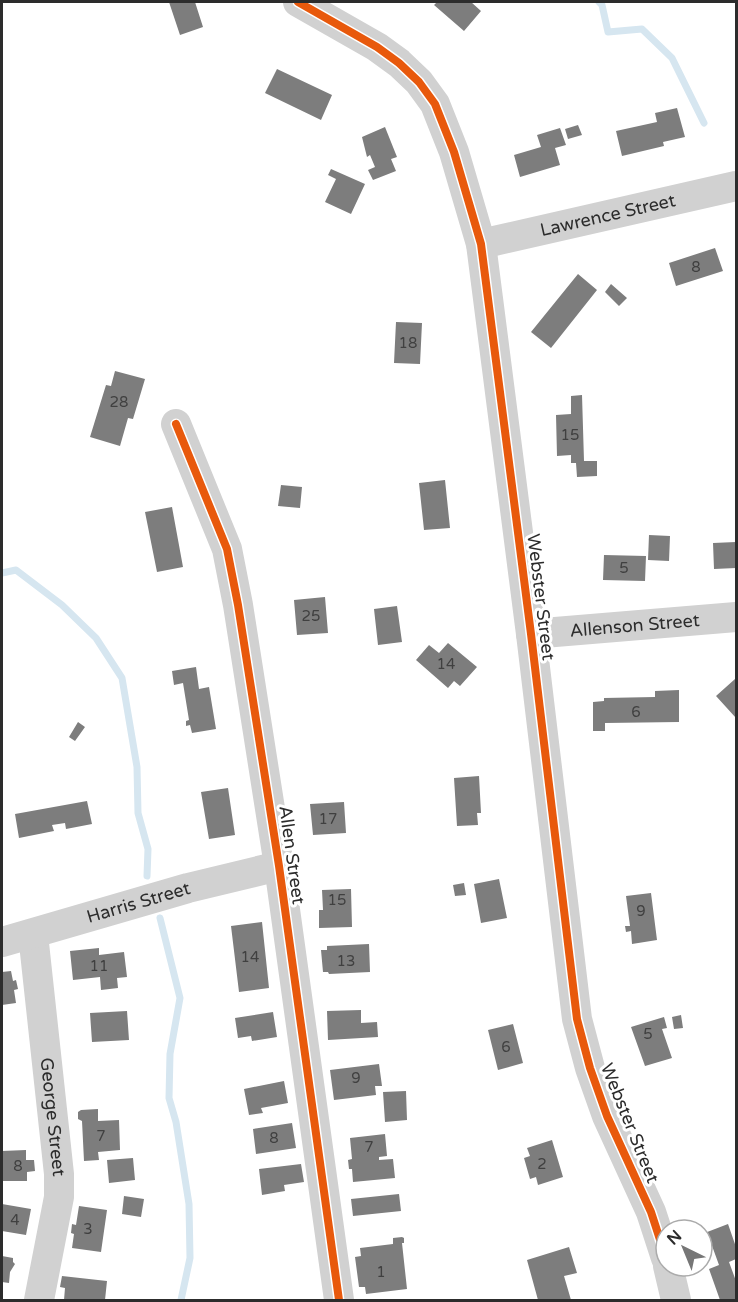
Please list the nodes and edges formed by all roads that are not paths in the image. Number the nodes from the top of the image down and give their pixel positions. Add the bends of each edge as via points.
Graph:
1 (298, 2) edge
2 (736, 186) edge
3 (480, 244) junction
4 (176, 424) dead end
5 (736, 617) edge
6 (531, 634) junction
7 (279, 866) junction
8 (33, 934) junction
9 (2, 942) edge
10 (654, 1221) edge
11 (671, 1278) edge
12 (39, 1300) edge
13 (339, 1300) edge
14 (676, 1300) edge

1 - 3 street, Webster Street via 376,47 419,82 435,104 454,152
2 - 3 street, Lawrence Street
3 - 6 street, Webster Street
4 - 7 street, Allen Street via 227,549
5 - 6 street, Allenson Street
6 - 10 street, Webster Street via 577,1019 607,1116
7 - 8 street, Harris Street via 188,888
7 - 13 street, Allen Street
8 - 9 street, Harris Street
8 - 12 street, George Street via 59,1174
11 - 14 street

